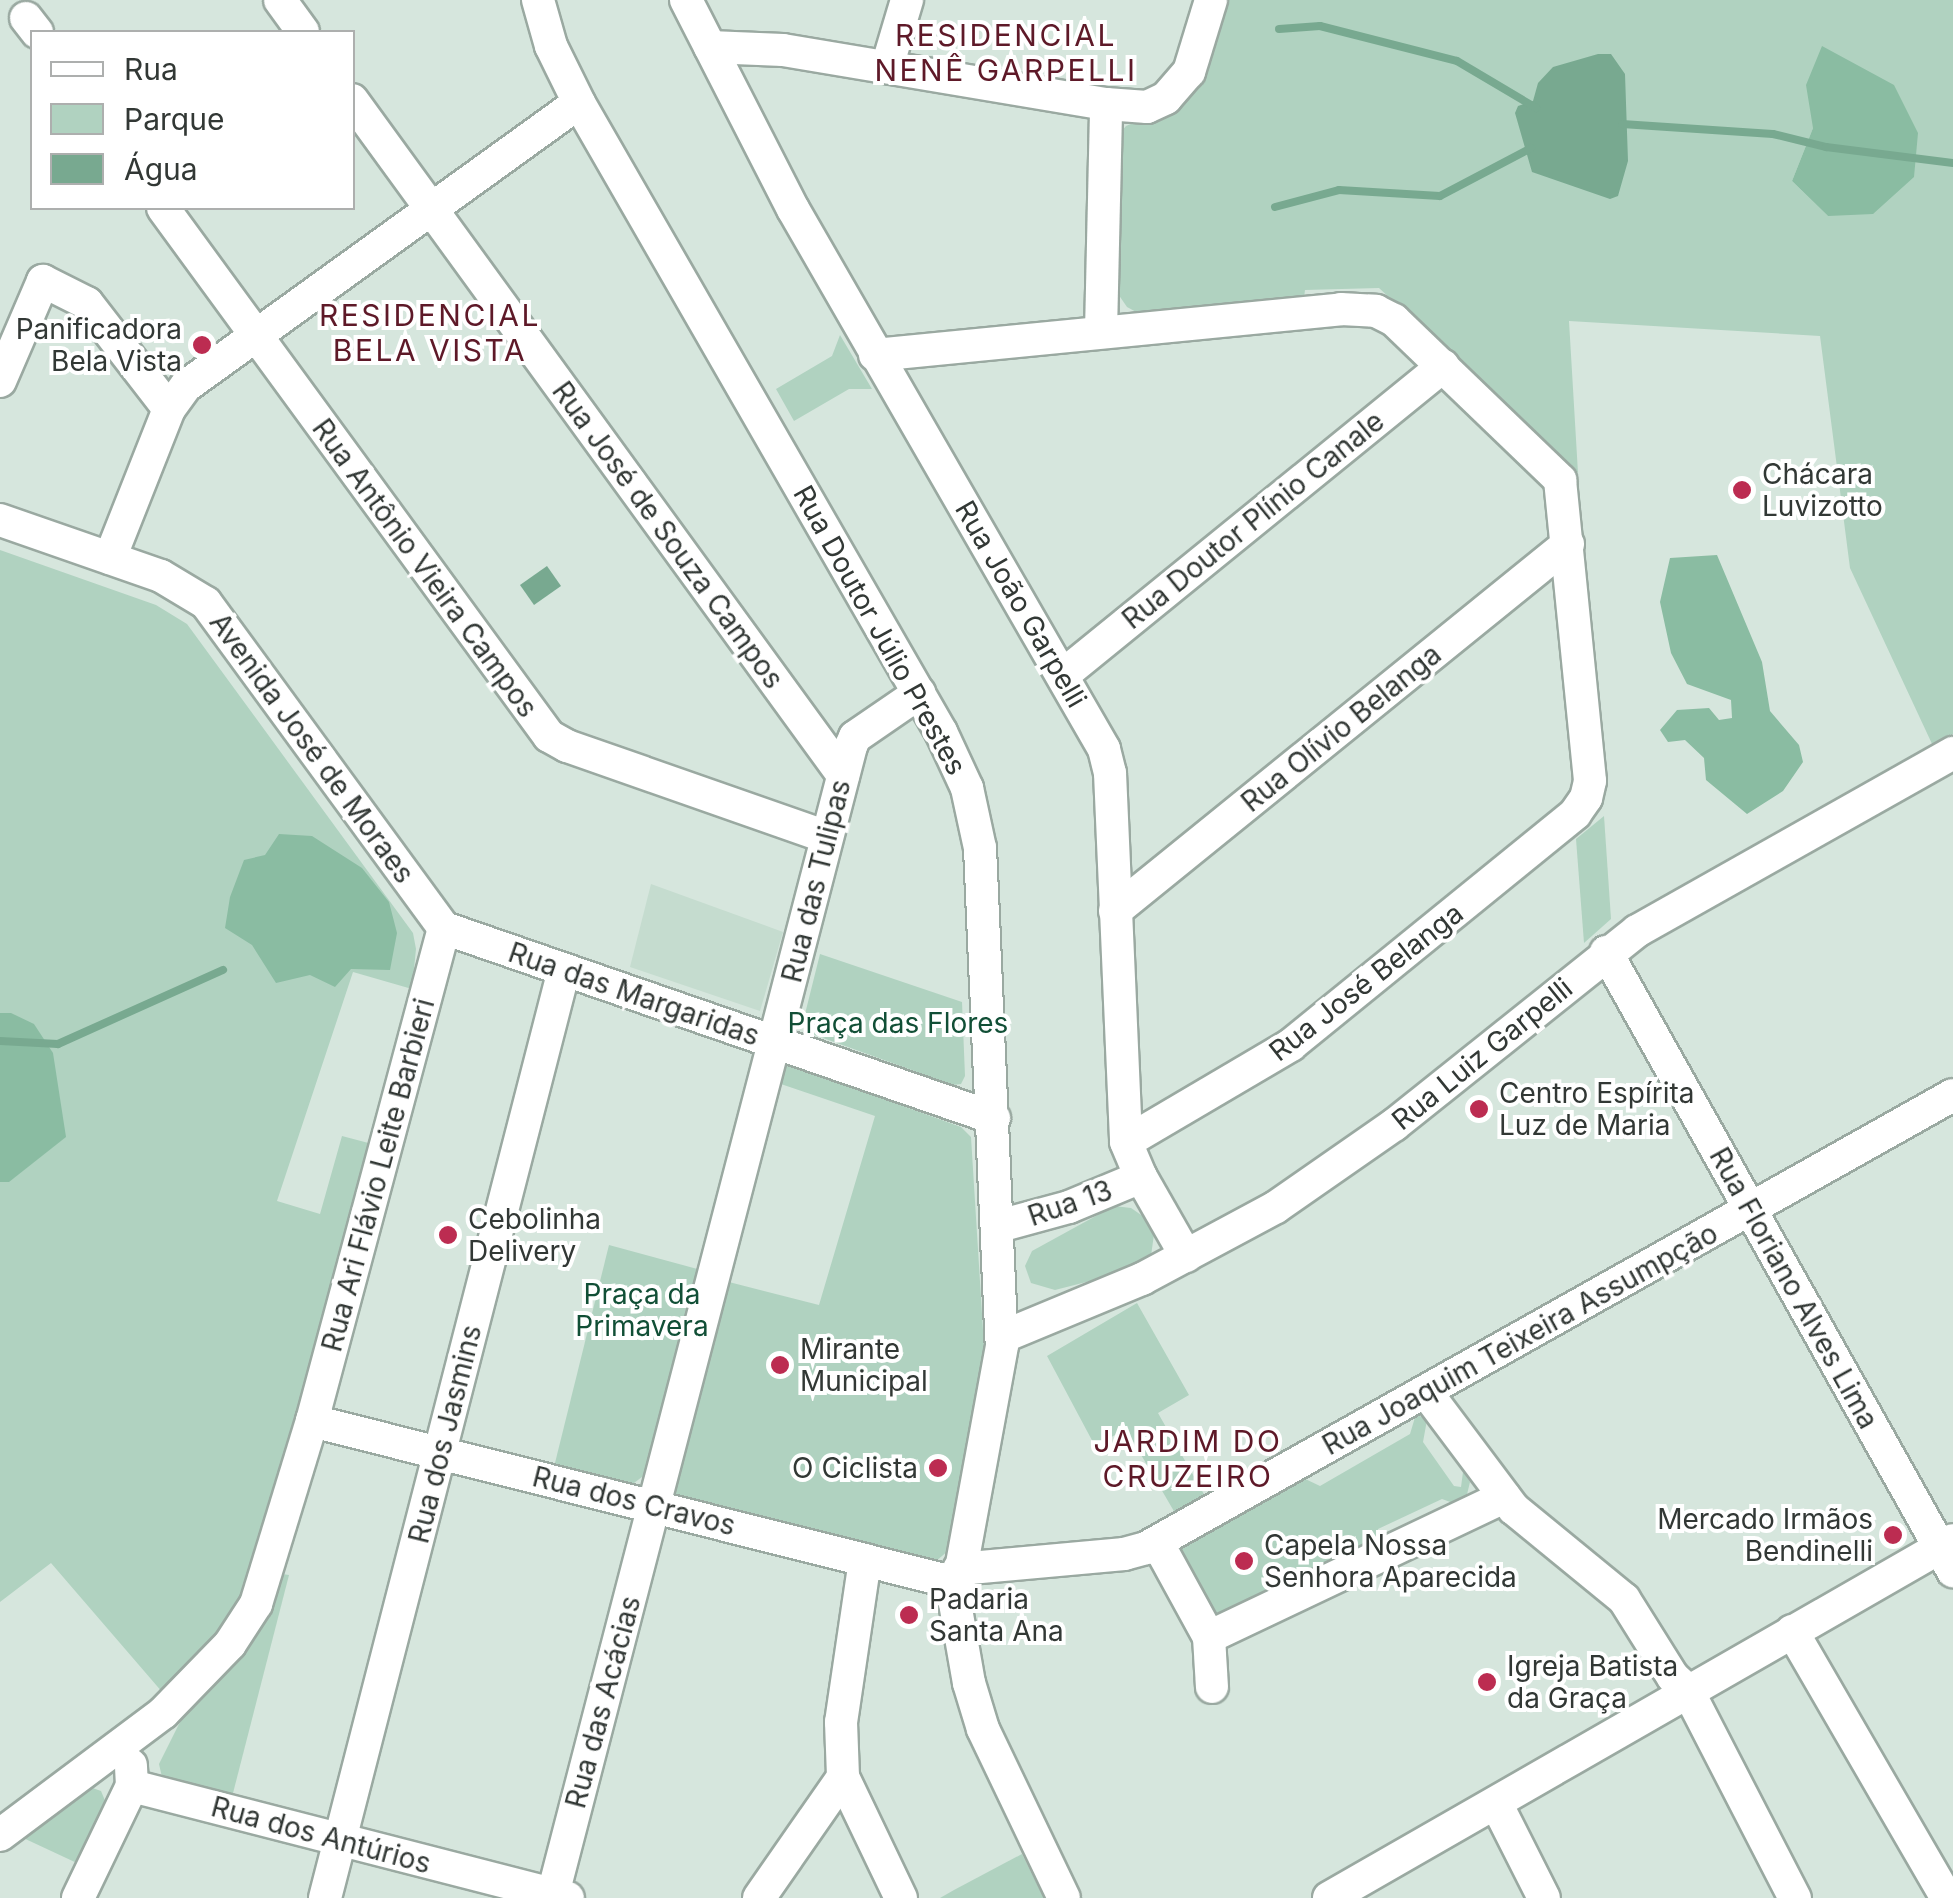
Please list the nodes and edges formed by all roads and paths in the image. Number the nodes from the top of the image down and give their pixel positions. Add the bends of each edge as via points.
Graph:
1 (280, 0) edge
2 (538, 0) edge
3 (686, 0) edge
4 (907, 0) edge
5 (1211, 0) edge
6 (302, 30) edge
7 (710, 47) junction
8 (887, 68) junction
9 (578, 103) junction
10 (355, 104) edge
11 (1106, 104) junction
12 (430, 208) junction
13 (165, 210) edge
14 (1101, 332) junction
15 (256, 334) junction
16 (875, 355) junction
17 (1443, 366) junction
18 (0, 381) edge
19 (173, 403) junction
20 (0, 520) edge
21 (1568, 544) junction
22 (110, 558) junction
23 (1063, 675) junction
24 (920, 694) junction
25 (855, 736) junction
26 (816, 740) junction
27 (1949, 764) edge
28 (842, 776) junction
29 (827, 837) junction
30 (1115, 911) junction
31 (444, 928) junction
32 (1606, 952) junction
33 (564, 970) junction
34 (774, 1042) junction
35 (1953, 1095) edge
36 (994, 1118) junction
37 (1126, 1142) junction
38 (1141, 1177) junction
39 (1750, 1209) junction
40 (1000, 1226) junction
41 (1186, 1256) junction
42 (1002, 1337) junction
43 (1426, 1392) junction
44 (312, 1420) junction
45 (440, 1451) junction
46 (1504, 1497) junction
47 (654, 1506) junction
48 (1157, 1542) junction
49 (1949, 1553) edge
50 (865, 1560) junction
51 (957, 1576) junction
52 (1792, 1631) junction
53 (1209, 1637) junction
54 (1212, 1687) dead end
55 (1688, 1691) junction
56 (130, 1737) junction
57 (843, 1777) junction
58 (132, 1786) junction
59 (1496, 1802) junction
60 (0, 1836) edge
61 (340, 1841) junction
62 (557, 1897) edge
63 (78, 1898) edge
64 (325, 1898) edge
65 (759, 1898) edge
66 (901, 1898) edge
67 (1064, 1898) edge
68 (1328, 1898) edge
69 (1544, 1898) edge
70 (1795, 1898) edge
71 (1947, 1898) edge

1 - 6 street
2 - 9 street, Rua Doutor Júlio Prestes
3 - 7 street, Rua João Garpelli
4 - 8 street
5 - 11 street via 1180,86 1147,107
7 - 8 street via 783,50
7 - 16 street, Rua João Garpelli
8 - 11 street
9 - 12 street
9 - 24 street, Rua Doutor Júlio Prestes
10 - 12 street, Rua José de Souza Campos
11 - 14 street
12 - 15 street
12 - 26 street, Rua José de Souza Campos
13 - 15 street, Rua Antônio Vieira Campos
14 - 16 street
14 - 17 street via 1356,308 1394,320
15 - 19 street
15 - 29 street, Rua Antônio Vieira Campos via 549,736
16 - 23 street, Rua João Garpelli
17 - 21 street via 1554,470 1563,490
17 - 23 street, Rua Doutor Plínio Canale
18 - 19 street via 44,281 87,303
19 - 22 street
20 - 22 street, Avenida José de Moraes
21 - 30 street, Rua Olívio Belanga
21 - 37 street, Rua José Belanga via 1590,781 1575,814 1291,1045
22 - 31 street, Avenida José de Moraes via 178,583 206,603
23 - 30 street, Rua João Garpelli via 1094,728 1110,773
24 - 25 street
24 - 36 street, Rua Doutor Júlio Prestes via 957,762 980,848
25 - 26 street
25 - 28 street, Rua das Tulipas
26 - 28 street, Rua José de Souza Campos
27 - 32 street, Rua Luiz Garpelli
28 - 29 street, Rua das Tulipas
29 - 34 street, Rua das Tulipas
30 - 37 street, Rua João Garpelli
31 - 33 street, Rua das Margaridas
31 - 44 street, Rua Ari Flávio Leite Barbieri
32 - 39 street, Rua Floriano Alves Lima
32 - 41 street, Rua Luiz Garpelli via 1358,1153
33 - 34 street, Rua das Margaridas
33 - 45 street, Rua dos Jasmins
34 - 36 street, Rua das Margaridas
34 - 47 street, Rua das Tulipas
35 - 39 street, Rua Joaquim Teixeira Assumpção
36 - 40 street, Rua Doutor Júlio Prestes
37 - 38 street, Rua João Garpelli
38 - 40 street, Rua 13
38 - 41 street, Rua João Garpelli
39 - 43 street, Rua Joaquim Teixeira Assumpção
39 - 49 street, Rua Floriano Alves Lima
40 - 42 street, Rua Doutor Júlio Prestes
41 - 42 street, Rua Luiz Garpelli
42 - 51 street, Rua Doutor Júlio Prestes
43 - 46 street
43 - 48 street, Rua Joaquim Teixeira Assumpção
44 - 45 street, Rua dos Cravos
44 - 56 street, Rua Ari Flávio Leite Barbieri via 256,1604 211,1665
45 - 47 street, Rua dos Cravos
45 - 61 street, Rua dos Jasmins
46 - 53 street
46 - 55 street via 1618,1592
47 - 50 street, Rua dos Cravos
47 - 62 street, Rua das Acácias
48 - 51 street, Rua Joaquim Teixeira Assumpção via 1124,1554
48 - 53 street
49 - 52 street
50 - 51 street, Rua dos Cravos
50 - 57 street via 841,1722
51 - 67 street, Rua Doutor Júlio Prestes via 958,1620 975,1706
52 - 55 street
52 - 71 street
53 - 54 street
55 - 59 street
55 - 70 street
56 - 58 street
56 - 60 street, Rua Ari Flávio Leite Barbieri
57 - 65 street
57 - 66 street
58 - 61 street, Rua dos Antúrios
58 - 63 street
59 - 68 street
59 - 69 street
61 - 62 street, Rua dos Antúrios
61 - 64 street, Rua dos Jasmins

